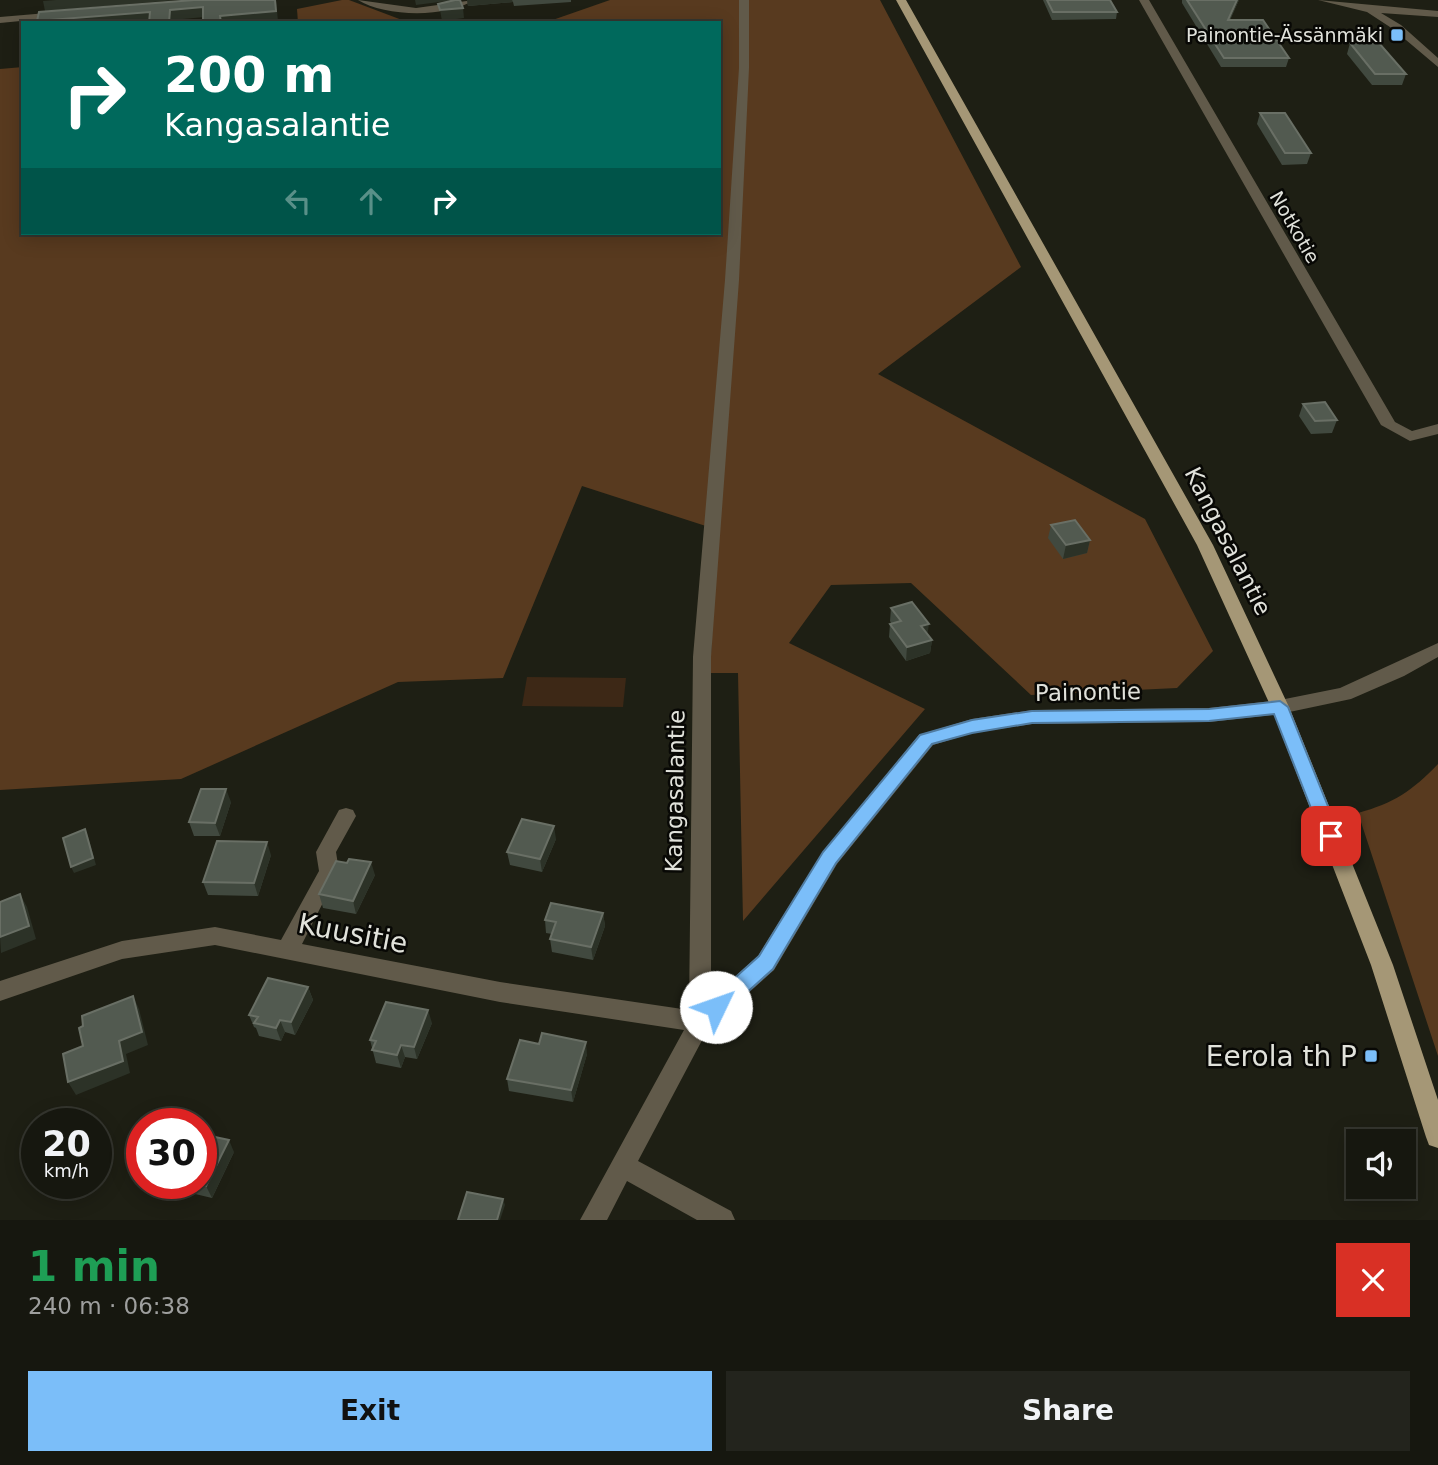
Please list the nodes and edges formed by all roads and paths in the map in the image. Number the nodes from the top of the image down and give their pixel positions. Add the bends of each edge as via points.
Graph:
1 (363, 0) edge
2 (469, 0) edge
3 (744, 0) edge
4 (901, 0) edge
5 (1144, 0) edge
6 (1323, 0) edge
7 (1366, 9) junction
8 (77, 13) edge
9 (1438, 15) edge
10 (0, 20) edge
11 (1438, 64) edge
12 (1438, 429) edge
13 (1438, 649) edge
14 (1280, 707) junction
15 (346, 816) dead end
16 (287, 950) junction
17 (0, 991) edge
18 (699, 1022) junction
19 (1438, 1137) edge
20 (623, 1166) junction
21 (593, 1220) edge
22 (722, 1220) edge

1 - 2 street via 416,12
3 - 18 street, Kangasalantie via 733,267 702,657
4 - 14 main road, Kangasalantie via 1205,545
5 - 12 street, Notkotie via 1389,425 1410,436
6 - 7 street
7 - 9 street
7 - 11 street via 1416,39
8 - 10 street
13 - 14 street, Painontie via 1343,694
14 - 18 street, Painontie via 1209,715 1032,717 972,726 926,740 830,858 766,962
14 - 19 main road, Kangasalantie via 1382,965
15 - 16 street via 326,852 329,871
16 - 17 street, Kuusitie via 215,936 122,950
16 - 18 street, Kuusitie via 500,992
18 - 20 street, Kangasalantie
20 - 21 street, Kangasalantie
20 - 22 street

